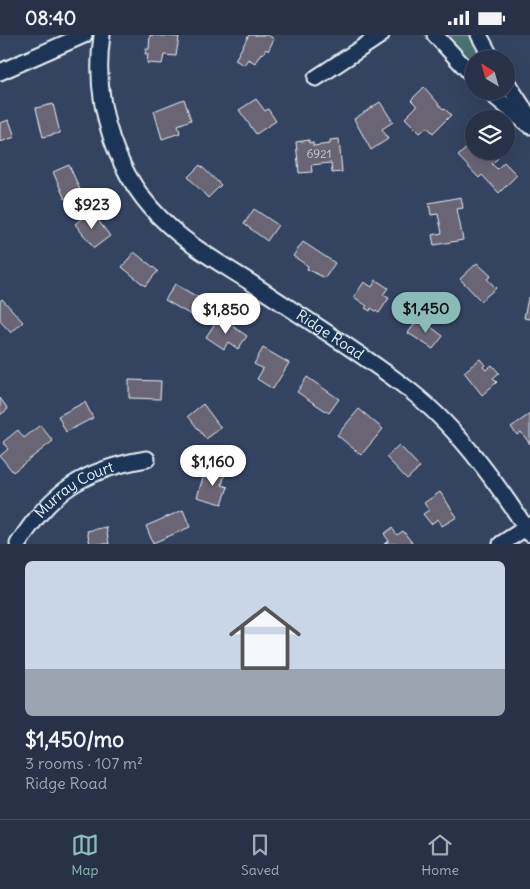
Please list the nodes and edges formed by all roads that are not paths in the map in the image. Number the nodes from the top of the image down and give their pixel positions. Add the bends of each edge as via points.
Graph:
1 (84, 35) edge
2 (102, 35) edge
3 (381, 35) edge
4 (435, 35) edge
5 (479, 35) edge
6 (487, 50) edge
7 (465, 67) edge
8 (0, 72) edge
9 (316, 78) dead end
10 (515, 95) edge
11 (499, 100) edge
12 (530, 118) edge
13 (530, 126) edge
14 (147, 459) dead end
15 (529, 529) edge
16 (18, 544) edge
17 (501, 544) edge

1 - 8 street
2 - 15 street, Ridge Road via 100,74 110,134 125,171 150,207 188,241 402,384 471,452
3 - 9 street
4 - 7 street
5 - 6 street
10 - 12 street
11 - 13 street
14 - 16 street, Murray Court via 101,470 73,485 45,506
15 - 17 street

